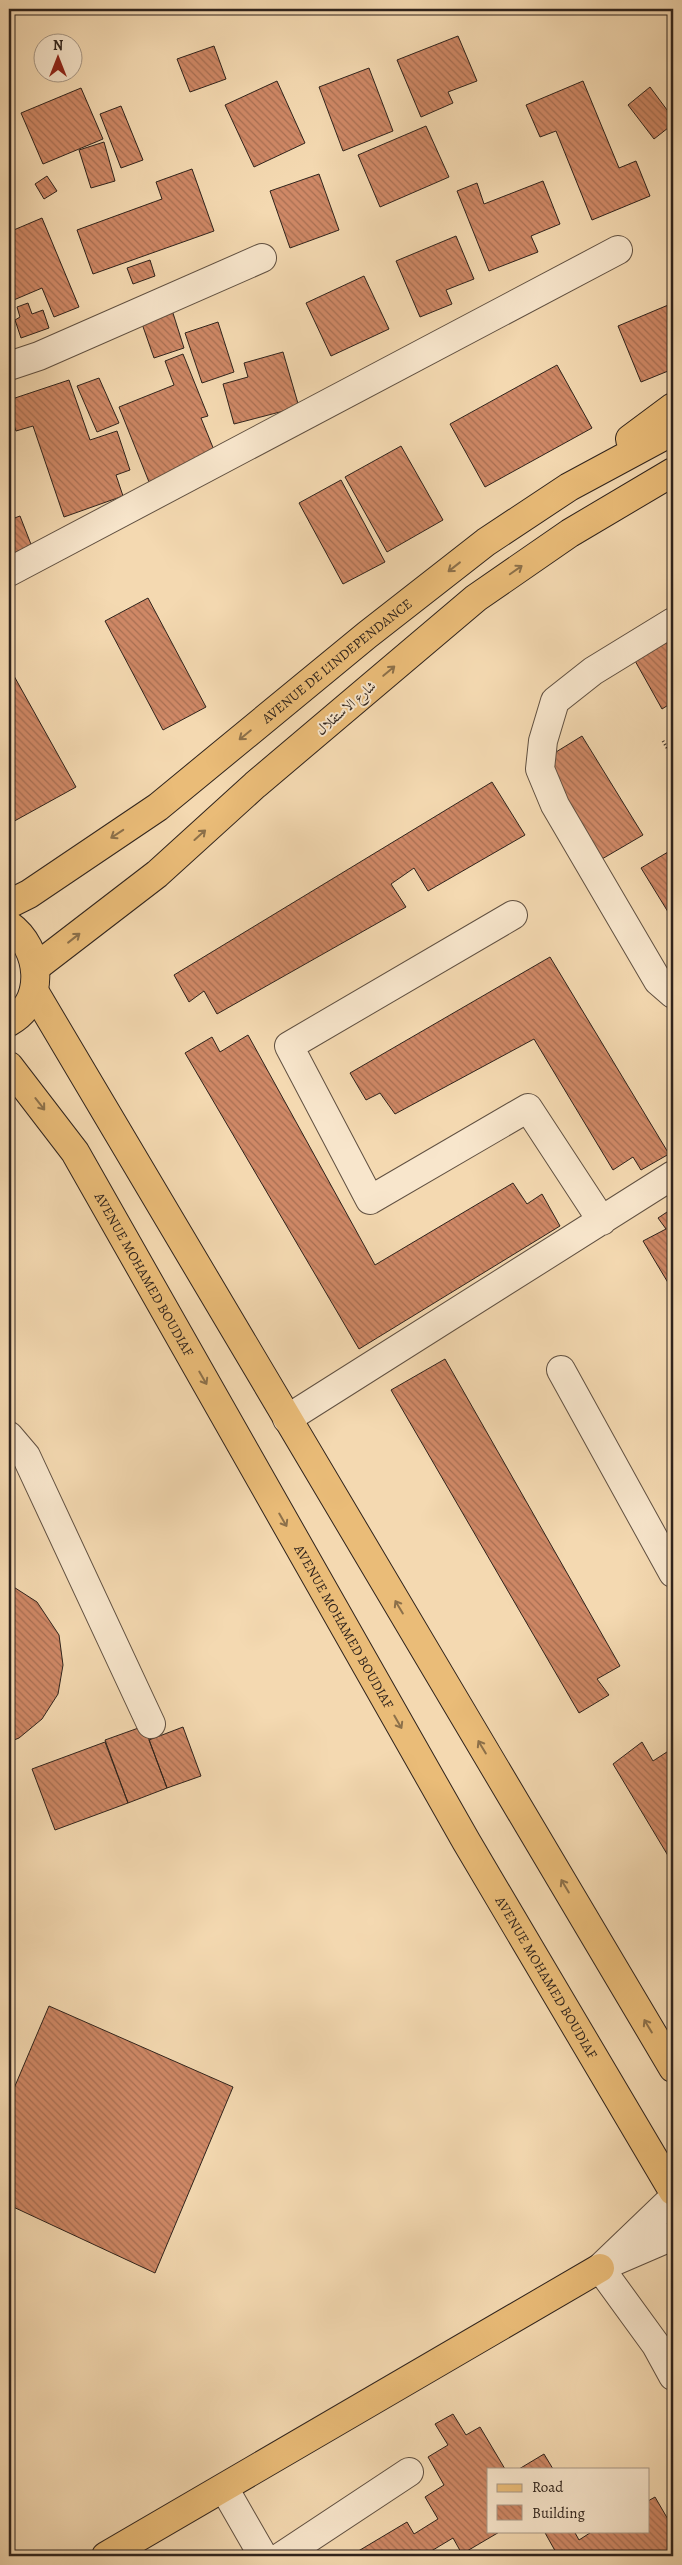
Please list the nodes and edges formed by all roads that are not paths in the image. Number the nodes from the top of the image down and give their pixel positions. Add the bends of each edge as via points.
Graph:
1 (618, 250) dead end
2 (262, 258) dead end
3 (9, 366) edge
4 (673, 407) edge
5 (673, 432) edge
6 (673, 472) edge
7 (486, 542) junction
8 (9, 572) edge
9 (673, 622) edge
10 (9, 904) edge
11 (513, 915) dead end
12 (9, 925) edge
13 (35, 979) junction
14 (673, 994) edge
15 (9, 1022) edge
16 (9, 1066) edge
17 (673, 1176) edge
18 (602, 1221) junction
19 (561, 1370) dead end
20 (287, 1419) junction
21 (9, 1436) edge
22 (673, 1573) edge
23 (151, 1724) dead end
24 (673, 2068) edge
25 (673, 2192) edge
26 (673, 2198) edge
27 (673, 2236) edge
28 (600, 2268) junction
29 (673, 2376) edge
30 (409, 2472) dead end
31 (224, 2488) junction
32 (106, 2556) edge
33 (263, 2556) edge
34 (282, 2556) edge

1 - 8 street
2 - 3 street via 39,356
4 - 7 main road
5 - 7 main road, AVENUE DE L'INDEPENDANCE via 569,487
13 -> 6 main road, شارع الاستقلال via 255,785 476,598 570,533
7 -> 10 main road, AVENUE DE L'INDEPENDANCE via 158,807 29,894
9 - 14 street via 593,671 555,701 543,740 540,769 555,805 658,981
11 - 18 street via 289,1046 370,1200 528,1108
12 - 13 main road via 19,932 30,948
13 - 15 main road, شارع الاستقلال via 26,1007
13 - 20 main road
16 -> 25 main road, AVENUE MOHAMED BOUDIAF via 75,1152 466,1841
17 - 18 street
18 - 20 street
19 - 22 street
24 -> 20 main road
21 - 23 street via 26,1456
26 - 28 street
27 - 28 street
28 - 29 street via 656,2345
28 - 31 main road
30 - 34 street
31 - 32 main road
31 - 33 street

